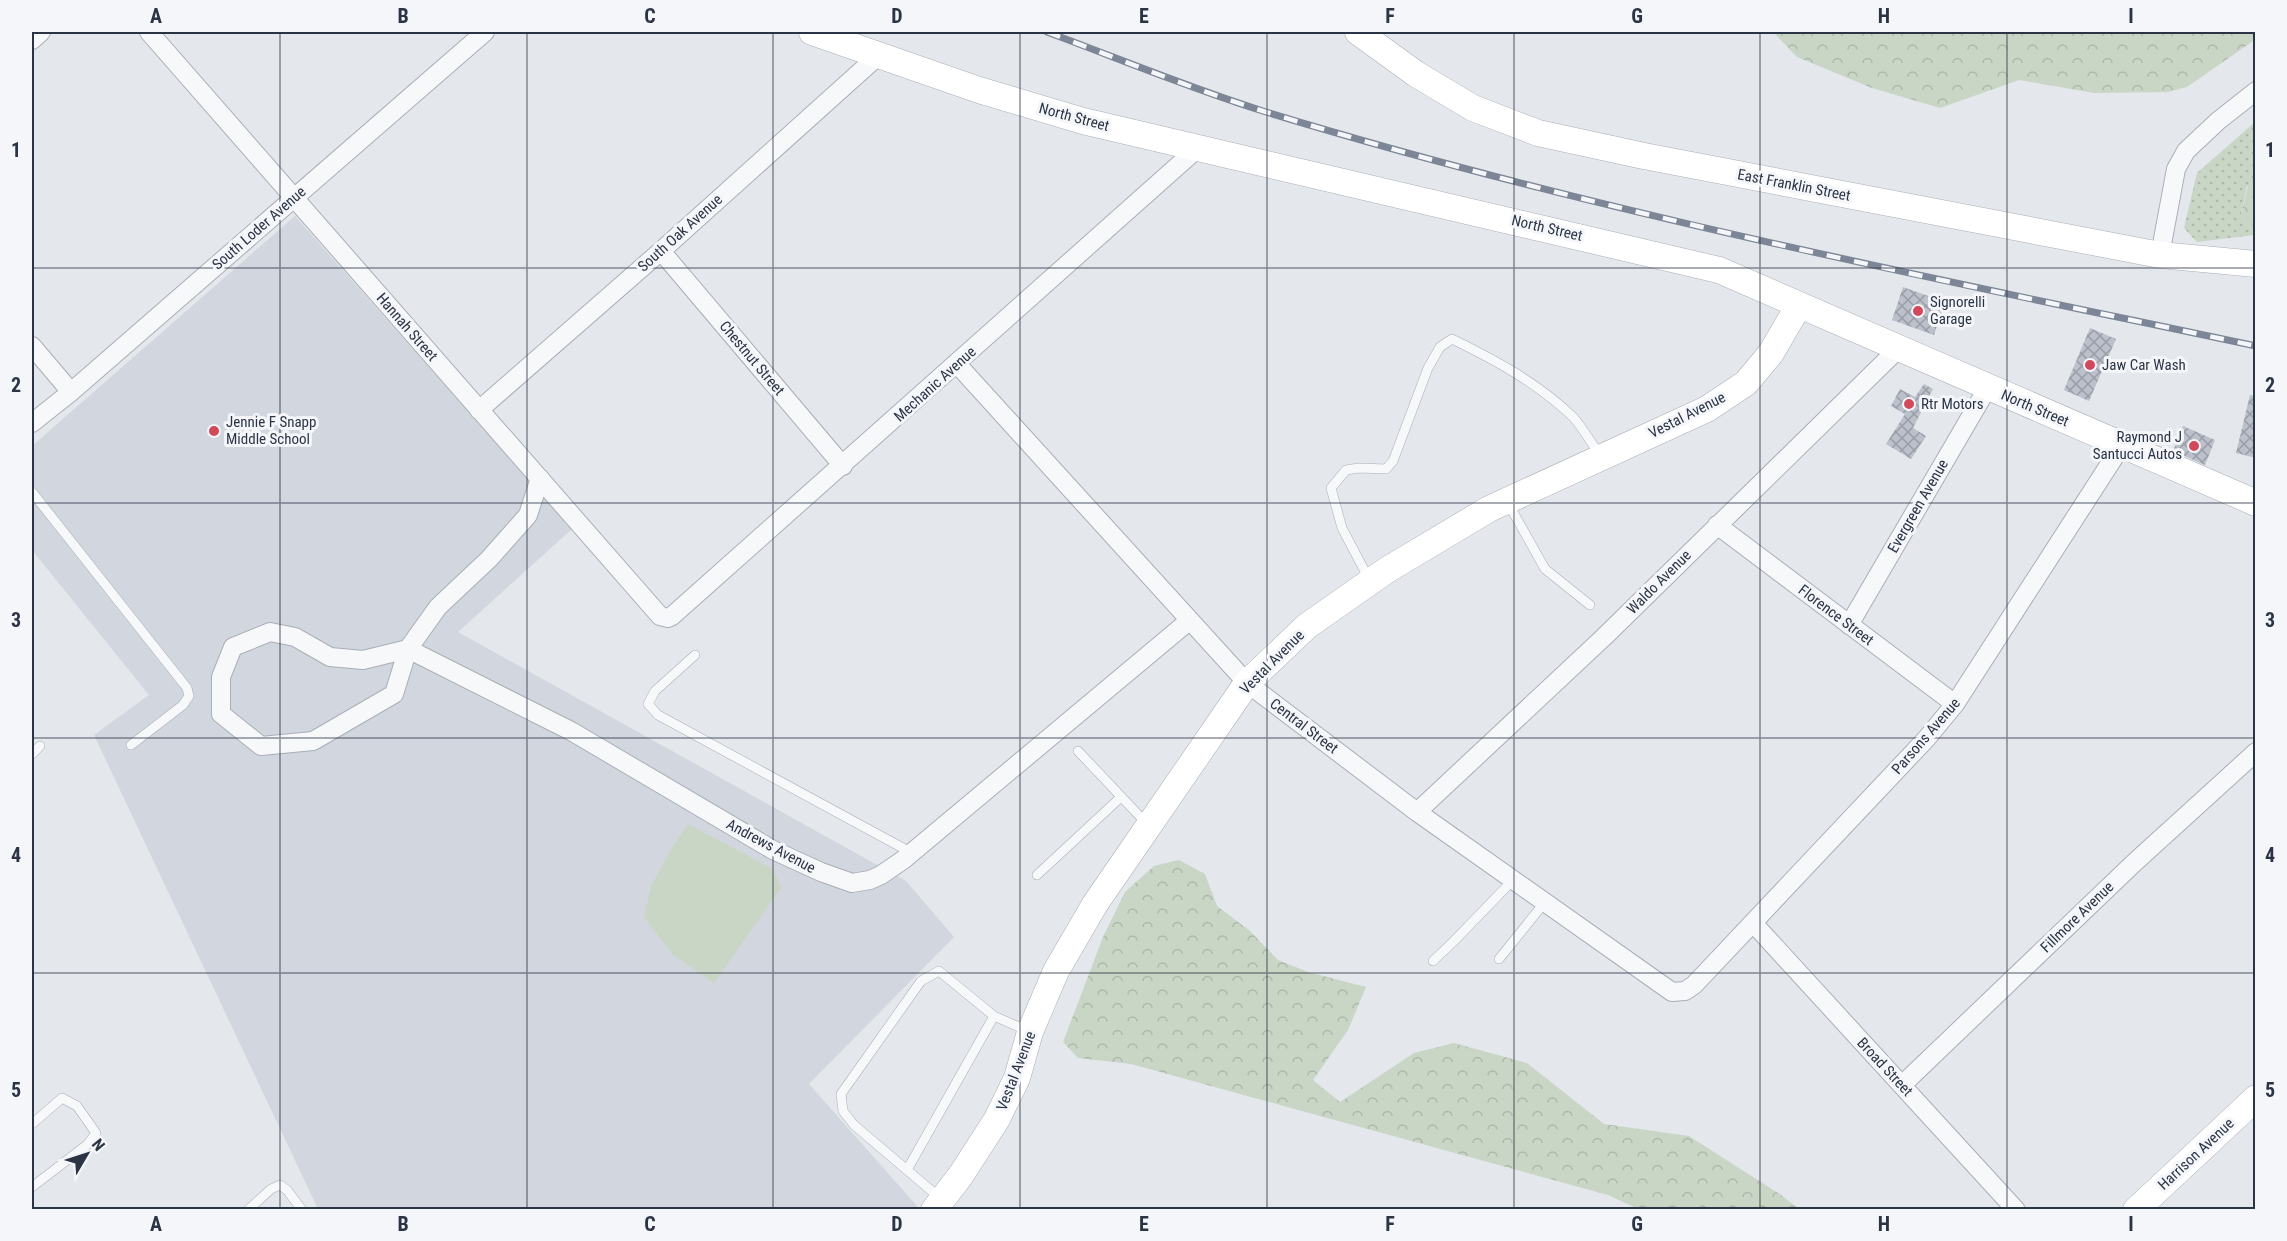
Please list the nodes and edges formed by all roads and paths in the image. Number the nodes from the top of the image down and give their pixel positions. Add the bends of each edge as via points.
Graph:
1 (41, 32) edge
2 (149, 32) edge
3 (485, 32) edge
4 (812, 32) edge
5 (1358, 32) edge
6 (32, 40) edge
7 (879, 55) junction
8 (2256, 91) edge
9 (1199, 147) junction
10 (294, 198) junction
11 (661, 251) junction
12 (2160, 255) junction
13 (2256, 264) edge
14 (1799, 305) junction
15 (32, 346) edge
16 (1898, 349) junction
17 (957, 364) junction
18 (1988, 387) junction
19 (70, 392) junction
20 (479, 410) junction
21 (32, 423) edge
22 (2122, 445) junction
23 (1601, 457) junction
24 (843, 466) junction
25 (540, 478) junction
26 (32, 492) edge
27 (1507, 501) junction
28 (2256, 502) edge
29 (1717, 525) junction
30 (1370, 582) junction
31 (1590, 605) dead end
32 (668, 618) joint
33 (1190, 620) junction
34 (1849, 625) junction
35 (408, 649) junction
36 (695, 655) dead end
37 (1247, 683) junction
38 (1955, 704) junction
39 (131, 745) dead end
40 (40, 746) dead end
41 (1078, 751) dead end
42 (2256, 752) edge
43 (32, 754) edge
44 (1122, 797) junction
45 (1417, 812) junction
46 (1148, 825) junction
47 (912, 853) junction
48 (1037, 875) dead end
49 (1513, 880) junction
50 (1545, 902) junction
51 (1754, 924) junction
52 (1499, 959) dead end
53 (1433, 961) dead end
54 (1685, 991) joint
55 (994, 1016) junction
56 (1030, 1032) junction
57 (1902, 1085) junction
58 (2256, 1098) edge
59 (32, 1124) edge
60 (907, 1170) junction
61 (32, 1187) edge
62 (938, 1205) edge
63 (248, 1209) edge
64 (302, 1209) edge
65 (2016, 1209) edge
66 (2136, 1209) edge

1 - 6 street
2 - 10 street, Hannah Street
3 - 10 street, South Loder Avenue
4 - 7 street, North Street
5 - 12 street, East Franklin Street via 1416,74 1473,108 1538,133
7 - 9 street, North Street via 1083,121
7 - 11 street, South Oak Avenue
8 - 12 street via 2218,121 2187,151 2176,168
9 - 14 street, North Street via 1693,262
9 - 17 street, Mechanic Avenue
10 - 19 street, South Loder Avenue
10 - 20 street, Hannah Street
11 - 20 street, South Oak Avenue
11 - 24 street, Chestnut Street
12 - 13 street, East Franklin Street
14 - 16 street, North Street
14 - 23 street, Vestal Avenue via 1771,353 1746,383 1707,409
15 - 19 street
16 - 18 street, North Street
16 - 29 street, Waldo Avenue
17 - 24 street, Mechanic Avenue
17 - 33 street, Central Street
18 - 22 street, North Street
18 - 34 street, Evergreen Avenue
19 - 21 street, South Loder Avenue
20 - 25 street, Hannah Street
22 - 28 street, North Street
22 - 38 street, Parsons Avenue
23 - 27 street, Vestal Avenue
23 - 30 lane via 1574,419 1544,393 1500,363 1452,339 1440,346 1428,368 1393,461 1386,469 1346,470 1331,488 1342,528
24 - 32 street, Mechanic Avenue
25 - 32 street, Hannah Street via 660,616
25 - 35 street via 528,515 438,607
26 - 39 lane via 187,688 189,696 183,705
27 - 30 street, Vestal Avenue
27 - 31 lane via 1545,569
29 - 34 street, Florence Street
29 - 45 street, Waldo Avenue
30 - 37 street, Vestal Avenue via 1307,626
33 - 37 street, Central Street
33 - 47 street, Andrews Avenue
34 - 38 street, Florence Street
35 - 35 street via 363,660 330,657 295,637 270,632 233,647 221,677 221,714 261,746 313,741 394,694
35 - 47 street, Andrews Avenue via 571,731 773,850 820,872 852,883 870,880
36 - 47 lane via 655,691 648,704 658,715
37 - 45 street, Central Street
37 - 46 street, Vestal Avenue
38 - 51 street, Parsons Avenue
40 - 43 lane
41 - 44 lane
42 - 57 street, Fillmore Avenue via 2134,862
44 - 46 lane
44 - 48 lane
45 - 49 street, Central Street
46 - 56 street, Vestal Avenue via 1056,970
49 - 50 street, Central Street
49 - 53 lane
50 - 52 lane
50 - 54 street, Central Street via 1672,992
51 - 54 street, Parsons Avenue
51 - 57 street, Broad Street
55 - 56 lane
55 - 60 lane
55 - 60 lane via 939,971 921,981 841,1094 843,1111 854,1125
56 - 62 street, Vestal Avenue via 1017,1078 998,1119
57 - 65 street, Broad Street
58 - 66 street, Harrison Avenue
59 - 61 lane via 62,1098 77,1106 96,1133 88,1144
60 - 62 lane
63 - 64 lane via 280,1185

